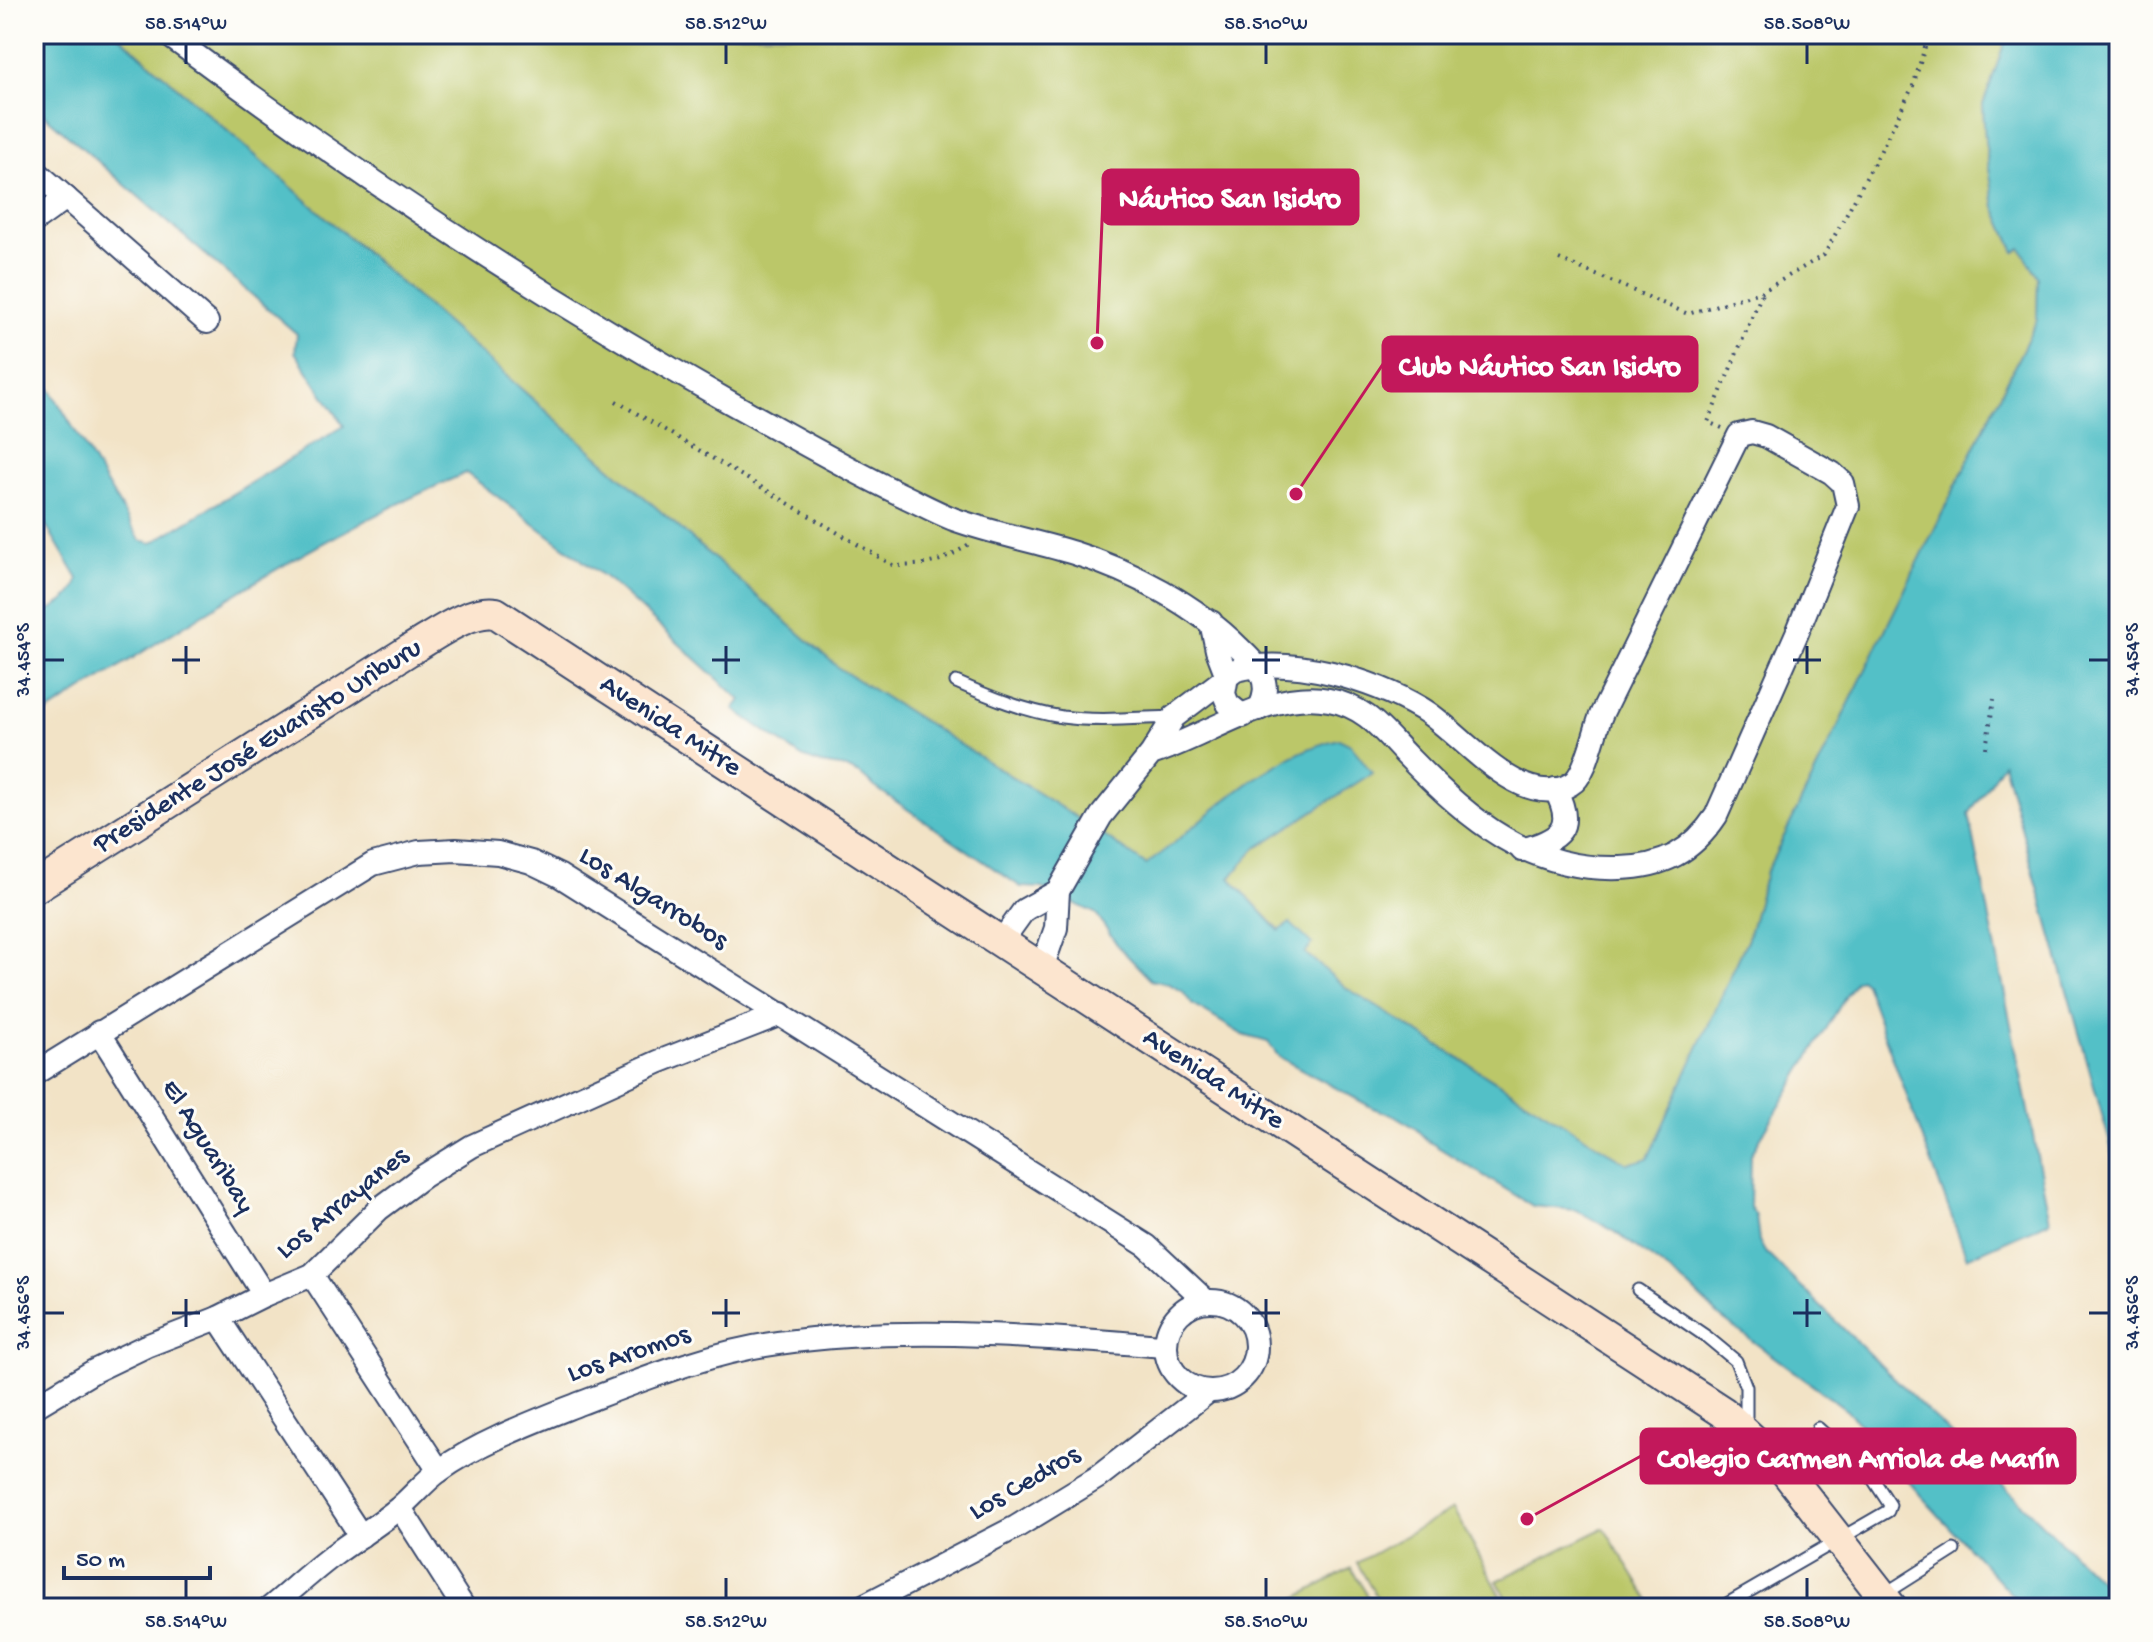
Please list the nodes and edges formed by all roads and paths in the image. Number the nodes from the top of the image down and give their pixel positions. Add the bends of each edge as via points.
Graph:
1 (167, 34) edge
2 (1929, 34) edge
3 (39, 183) edge
4 (66, 198) junction
5 (34, 221) edge
6 (1559, 259) dead end
7 (1763, 291) junction
8 (207, 322) dead end
9 (616, 401) dead end
10 (1739, 435) junction
11 (985, 528) junction
12 (484, 611) joint
13 (1211, 622) junction
14 (1259, 667) junction
15 (1227, 676) junction
16 (956, 682) dead end
17 (1994, 699) dead end
18 (1251, 712) junction
19 (1174, 717) junction
20 (1986, 748) dead end
21 (1151, 754) junction
22 (1555, 789) junction
23 (1522, 850) junction
24 (1060, 887) junction
25 (34, 888) edge
26 (1001, 942) junction
27 (1042, 968) junction
28 (781, 1014) junction
29 (99, 1032) junction
30 (34, 1074) edge
31 (312, 1275) junction
32 (1638, 1290) dead end
33 (264, 1295) junction
34 (1206, 1301) junction
35 (218, 1318) junction
36 (1165, 1346) junction
37 (1209, 1391) junction
38 (34, 1407) edge
39 (1818, 1428) dead end
40 (1746, 1431) junction
41 (439, 1471) junction
42 (400, 1508) junction
43 (361, 1536) junction
44 (1841, 1540) junction
45 (1954, 1550) dead end
46 (1887, 1602) edge
47 (270, 1608) edge
48 (464, 1608) edge
49 (859, 1608) edge
50 (1720, 1608) edge

1 - 11 street via 398,200 659,362 849,470 952,519
2 - 7 path via 1913,86 1824,255
3 - 4 street
4 - 5 street
4 - 8 street
6 - 7 path via 1688,314
7 - 10 path via 1708,422
9 - 11 path via 894,566 948,559
10 - 22 street via 1597,723 1579,777
10 - 23 street via 1766,436 1832,473 1843,483 1848,506 1716,816 1680,855 1637,868 1593,869
11 - 13 street via 1079,554 1155,587
12 - 25 street, Presidente José Evaristo Uriburu via 408,651
12 - 26 street, Avenida Mitre via 496,613
13 - 14 street
13 - 15 street
14 - 15 street
14 - 18 street via 1266,688
14 - 22 street via 1347,677 1392,693 1426,711 1499,772 1526,785
15 - 18 street via 1228,704
15 - 19 street
16 - 19 lane via 1008,704 1062,717
17 - 20 path
18 - 21 street
18 - 23 street via 1298,698 1332,700 1363,711 1458,803
19 - 21 street
21 - 24 street via 1101,816
22 - 23 street via 1565,807 1560,832 1548,843
24 - 26 street via 1024,910
24 - 27 street via 1056,928
26 - 27 street, Avenida Mitre
27 - 40 street, Avenida Mitre
28 - 29 street, Los Algarrobos via 560,876 498,853 456,850 419,852 373,864
28 - 31 street, Los Arrayanes via 658,1062 472,1146 379,1209
28 - 34 street, Los Algarrobos via 1147,1246
29 - 30 street, Los Algarrobos
29 - 33 street, El Aguaribay
31 - 33 street, Los Arrayanes
31 - 41 street
32 - 40 lane via 1736,1361 1746,1387
33 - 35 street, Los Arrayanes
34 - 36 street via 1181,1311
34 - 37 street, Los Cedros via 1235,1307 1254,1330 1257,1344 1255,1359 1237,1383
35 - 38 street, Los Arrayanes via 94,1371
35 - 43 street
36 - 37 street via 1174,1372 1196,1389
36 - 41 street, Los Aromos via 909,1335 776,1343 731,1352 599,1396
37 - 49 street, Los Cedros via 1098,1477 1016,1527
39 - 44 lane via 1871,1476 1890,1505
40 - 44 street, Avenida Mitre
41 - 42 street, Los Aromos
42 - 43 street, Los Aromos
42 - 48 street
43 - 47 street, Los Aromos
44 - 46 street, Avenida Mitre
44 - 50 lane
45 - 46 lane

